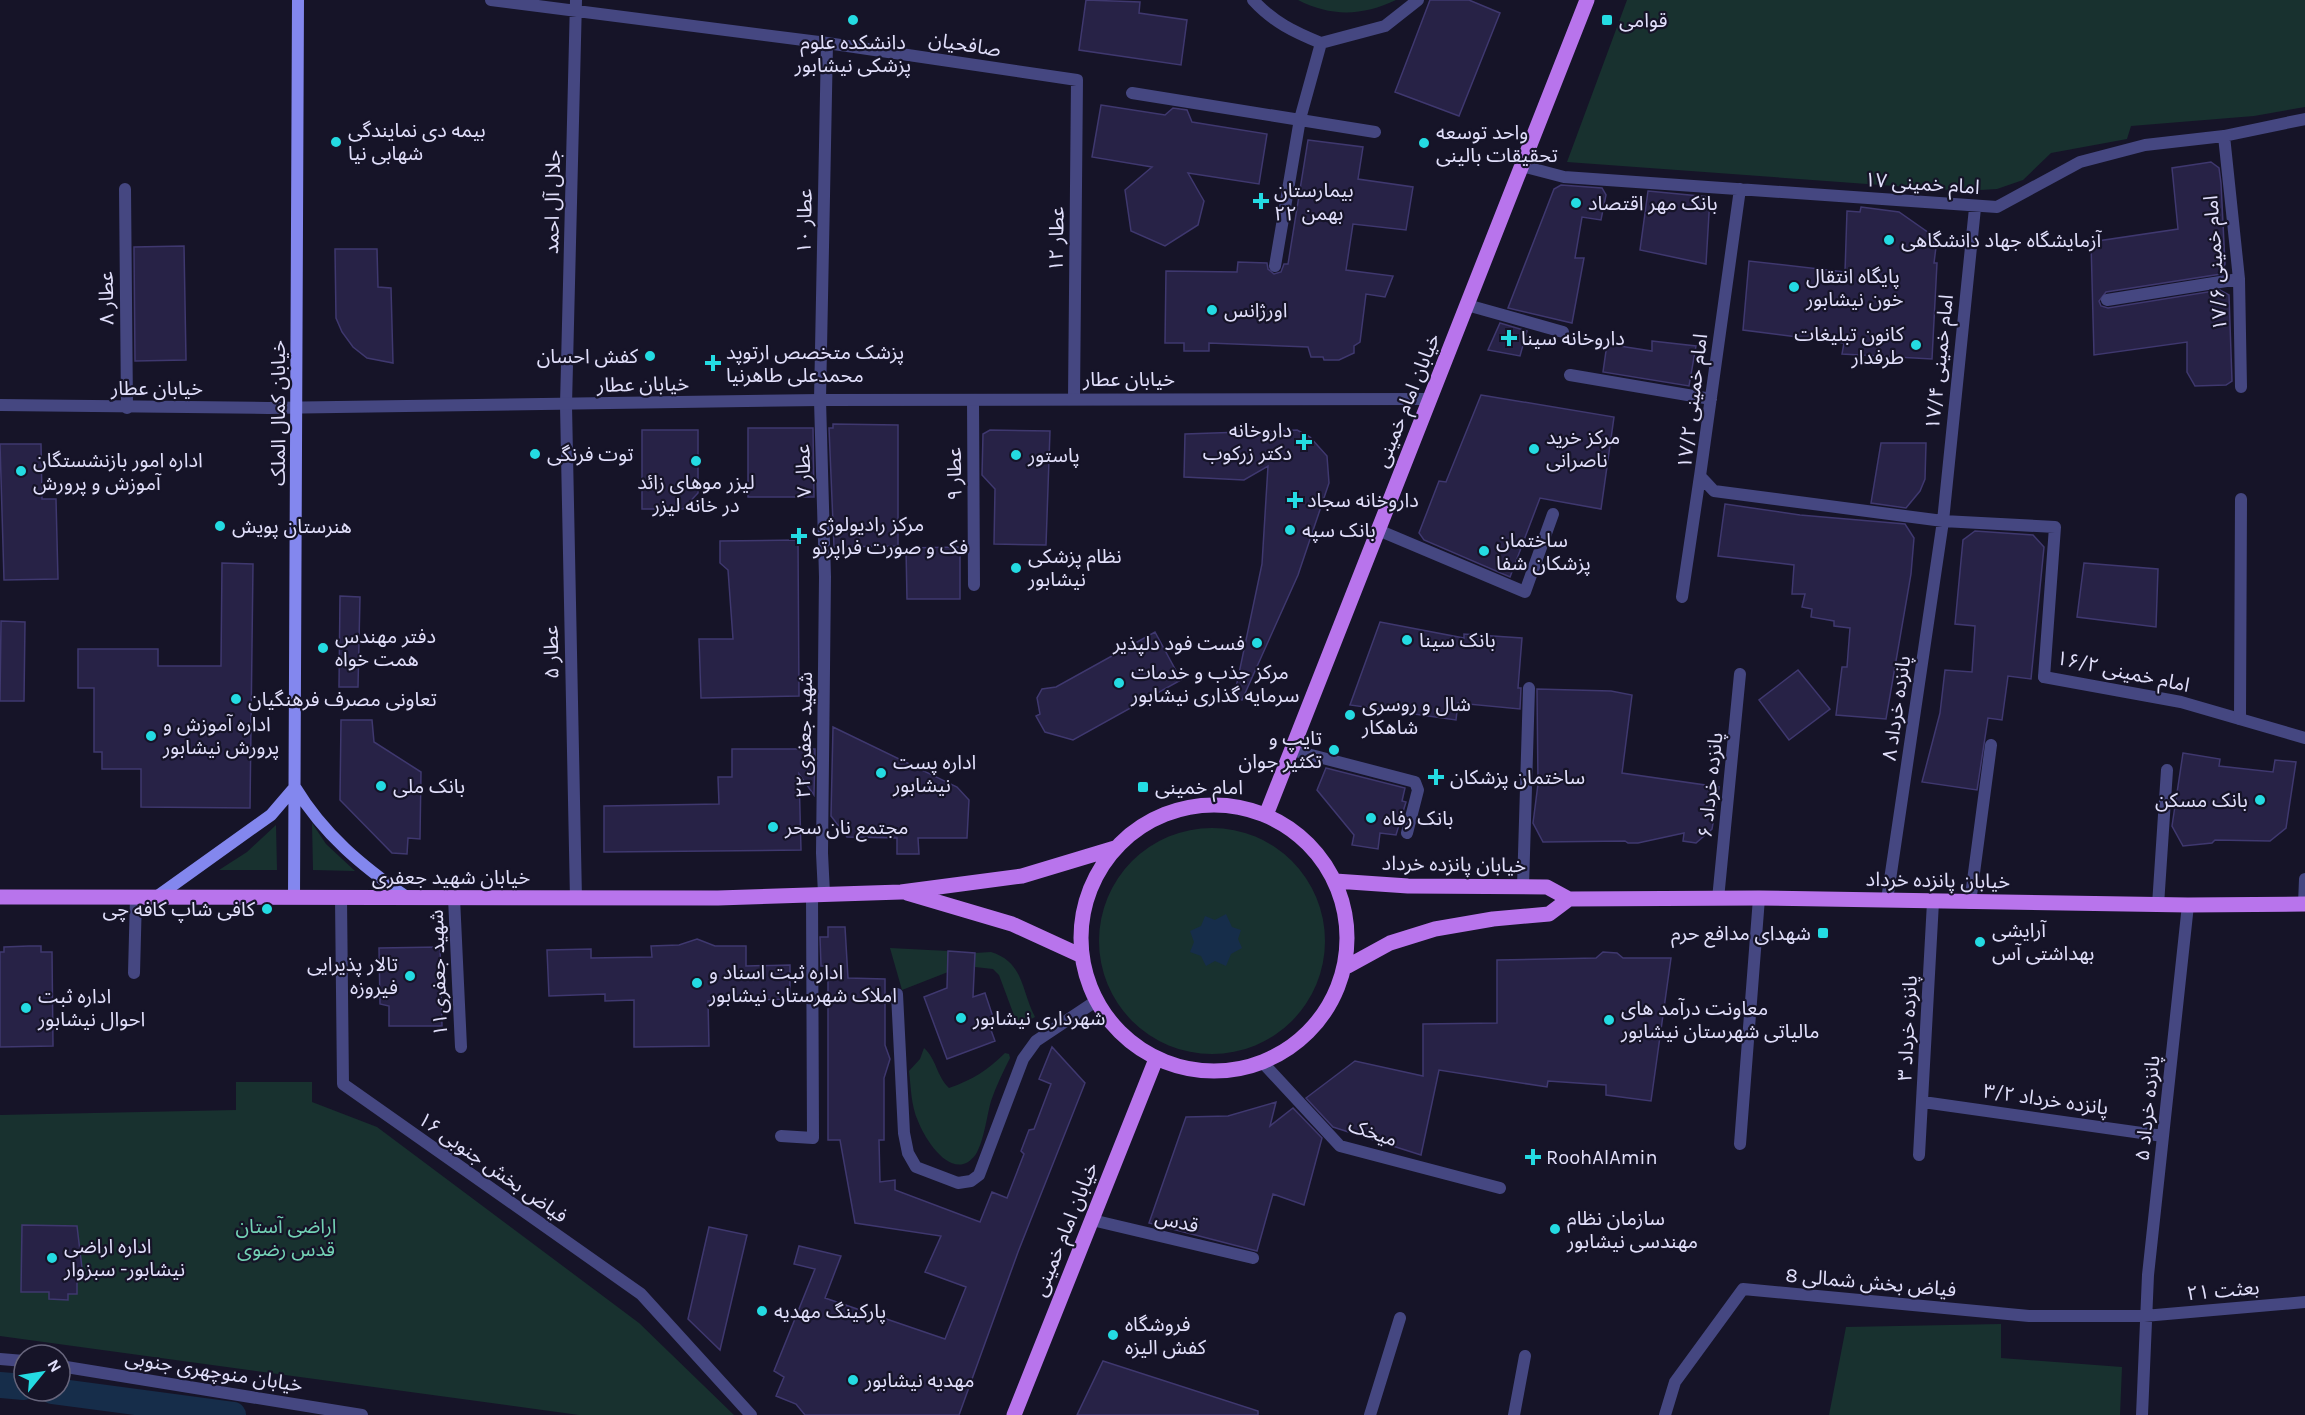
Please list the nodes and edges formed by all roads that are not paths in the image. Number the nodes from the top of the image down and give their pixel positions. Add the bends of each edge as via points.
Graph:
1 (298, 0) edge
2 (491, 0) edge
3 (1253, 0) edge
4 (1419, 0) edge
5 (1587, 0) edge
6 (576, 5) edge
7 (827, 43) junction
8 (1321, 43) junction
9 (1077, 80) joint
10 (1132, 93) dead end
11 (2305, 118) edge
12 (1300, 119) junction
13 (1375, 132) dead end
14 (2224, 136) junction
15 (1522, 166) junction
16 (125, 189) dead end
17 (1740, 189) junction
18 (1975, 207) junction
19 (1275, 266) dead end
20 (2239, 279) junction
21 (2107, 300) dead end
22 (1467, 305) junction
23 (1563, 332) dead end
24 (1570, 375) dead end
25 (2241, 387) dead end
26 (1074, 398) junction
27 (1430, 399) junction
28 (1711, 399) junction
29 (820, 400) junction
30 (973, 400) junction
31 (0, 405) edge
32 (566, 405) junction
33 (297, 407) junction
34 (127, 408) junction
35 (1700, 476) junction
36 (2241, 499) dead end
37 (1553, 514) dead end
38 (1943, 521) junction
39 (1378, 530) junction
40 (825, 577) joint
41 (974, 585) dead end
42 (1682, 597) dead end
43 (1740, 674) dead end
44 (1529, 688) dead end
45 (2240, 719) junction
46 (2305, 738) edge
47 (1991, 744) dead end
48 (1292, 750) junction
49 (2167, 770) dead end
50 (295, 787) junction
51 (1266, 815) junction
52 (1407, 833) dead end
53 (1115, 848) junction
54 (2305, 879) edge
55 (1335, 881) junction
56 (1523, 887) junction
57 (901, 892) junction
58 (818, 895) junction
59 (0, 897) edge
60 (136, 897) junction
61 (155, 898) junction
62 (294, 898) junction
63 (341, 898) junction
64 (408, 898) junction
65 (454, 898) junction
66 (576, 898) junction
67 (1759, 898) junction
68 (1569, 899) junction
69 (1718, 900) junction
70 (1887, 900) junction
71 (1933, 902) junction
72 (1970, 903) junction
73 (2304, 904) edge
74 (2158, 905) junction
75 (2188, 905) junction
76 (1082, 956) junction
77 (1348, 966) junction
78 (134, 973) dead end
79 (897, 994) dead end
80 (1096, 1001) junction
81 (461, 1047) dead end
82 (1156, 1059) junction
83 (1263, 1063) junction
84 (1923, 1102) junction
85 (781, 1136) dead end
86 (2163, 1136) junction
87 (1740, 1144) dead end
88 (1919, 1155) dead end
89 (1500, 1188) dead end
90 (1092, 1220) junction
91 (1253, 1258) dead end
92 (2305, 1302) edge
93 (2145, 1316) junction
94 (1400, 1318) dead end
95 (1526, 1356) dead end
96 (72, 1368) edge
97 (362, 1415) edge
98 (751, 1415) edge
99 (1014, 1415) edge
100 (1370, 1415) edge
101 (1514, 1415) edge
102 (1665, 1415) edge
103 (2142, 1415) edge

1 - 33 main road, خیابان کمال الملک
2 - 6 street, صافحیان
3 - 8 street via 1270,17
4 - 8 street via 1385,26
5 - 15 main road, خیابان امام خمینی
6 - 7 street, صافحیان
6 - 32 street, جلال آل احمد
7 - 9 street, صافحیان
7 - 29 street, عطار ۱۰
8 - 12 street
9 - 26 street, عطار ۱۲
10 - 12 street
11 - 14 street, امام خمینی ۱۷
12 - 13 street
12 - 19 street
14 - 18 street, امام خمینی ۱۷ via 2145,146 2080,162 1997,207
14 - 20 street, امام خمینی ۱۷/۶
15 - 17 street, امام خمینی ۱۷ via 1564,177
15 - 22 main road, خیابان امام خمینی
16 - 34 street, عطار ۸
17 - 18 street, امام خمینی ۱۷
17 - 28 street, امام خمینی ۱۷/۲
18 - 38 street, امام خمینی ۱۷/۴
20 - 21 street
20 - 25 street, امام خمینی ۱۷/۶
22 - 23 street
22 - 27 main road, خیابان امام خمینی
24 - 28 street
26 - 27 street, خیابان عطار
26 - 30 street, خیابان عطار
27 - 39 main road, خیابان امام خمینی
28 - 35 street, امام خمینی ۱۷/۲
29 - 30 street, خیابان عطار
29 - 32 street, خیابان عطار
29 - 40 street, عطار ۷
30 - 41 street, عطار ۹
31 - 34 street, خیابان عطار
32 - 33 street, خیابان عطار
32 - 66 street, عطار ۵
33 - 34 street, خیابان عطار
33 - 50 main road, خیابان کمال الملک
35 - 38 street, امام خمینی ۱۷/۲ via 1714,490
35 - 42 street
36 - 45 street
37 - 39 street via 1526,592
38 - 45 street, امام خمینی ۱۶/۲ via 2055,527 2044,677 2181,702
38 - 70 street, پانزده خرداد ۸
39 - 48 main road, خیابان امام خمینی
40 - 58 street, شهید جعفری۲۲ via 822,853
43 - 69 street, پانزده خرداد ۶
44 - 56 street
45 - 46 street, امام خمینی ۱۶/۲
47 - 72 street
48 - 51 main road, خیابان امام خمینی
48 - 52 street via 1409,778 1418,790
49 - 74 street
50 - 61 main road via 271,815
50 - 62 main road, خیابان کمال الملک
50 - 64 main road via 334,841
51 - 53 main road via 1234,806 1201,805 1169,812 1140,826
51 - 55 main road via 1294,831 1317,853
53 - 57 main road, خیابان شهید جعفری via 1022,876
53 - 76 main road via 1094,878 1083,913
54 - 73 street
55 - 56 main road, خیابان پانزده خرداد
55 - 77 main road via 1345,910
56 - 68 main road, خیابان پانزده خرداد via 1547,887
57 - 58 main road, خیابان شهید جعفری
57 - 76 main road, خیابان شهید جعفری via 1012,924
58 - 66 main road, خیابان شهید جعفری
58 - 85 street, شهید جعفری۲۲ via 813,1138
59 - 60 main road, خیابان شهید جعفری
60 - 61 main road, خیابان شهید جعفری
60 - 78 street
61 - 62 main road, خیابان شهید جعفری
62 - 63 main road, خیابان شهید جعفری
63 - 64 main road, خیابان شهید جعفری
63 - 98 street, فیاض بخش جنوبی ۱۶ via 343,1084 641,1294
64 - 65 main road, خیابان شهید جعفری
65 - 66 main road, خیابان شهید جعفری
65 - 81 street, شهید جعفری۱۱
67 - 69 main road, خیابان پانزده خرداد
67 - 70 main road, خیابان پانزده خرداد
67 - 87 street
68 - 69 main road, خیابان پانزده خرداد
68 - 77 main road via 1549,914 1435,929 1390,943
70 - 71 main road, خیابان پانزده خرداد
71 - 72 main road, خیابان پانزده خرداد
71 - 84 street, پانزده خرداد ۳
72 - 74 main road, خیابان پانزده خرداد
73 - 75 main road, خیابان پانزده خرداد
74 - 75 main road, خیابان پانزده خرداد
75 - 86 street, پانزده خرداد ۵
76 - 80 main road
77 - 83 main road via 1324,1015 1297,1044
79 - 80 street via 908,1153 916,1167 958,1183 979,1175 1023,1059 1036,1041
80 - 82 main road via 1132,1044
82 - 83 main road via 1191,1070 1227,1072
82 - 90 main road, خیابان امام خمینی
83 - 89 street, میخک via 1340,1146
84 - 86 street, پانزده خرداد ۳/۲
84 - 88 street, پانزده خرداد ۳
86 - 93 street, پانزده خرداد ۵
90 - 91 street, قدس
90 - 99 main road, خیابان امام خمینی
92 - 93 street, بعثت ۲۱
93 - 102 street, فیاض بخش شمالی 8 via 2029,1316 1743,1289 1675,1382
93 - 103 street, پانزده خرداد ۵
94 - 100 street
95 - 101 street
96 - 97 street, خیابان منوچهری جنوبی

